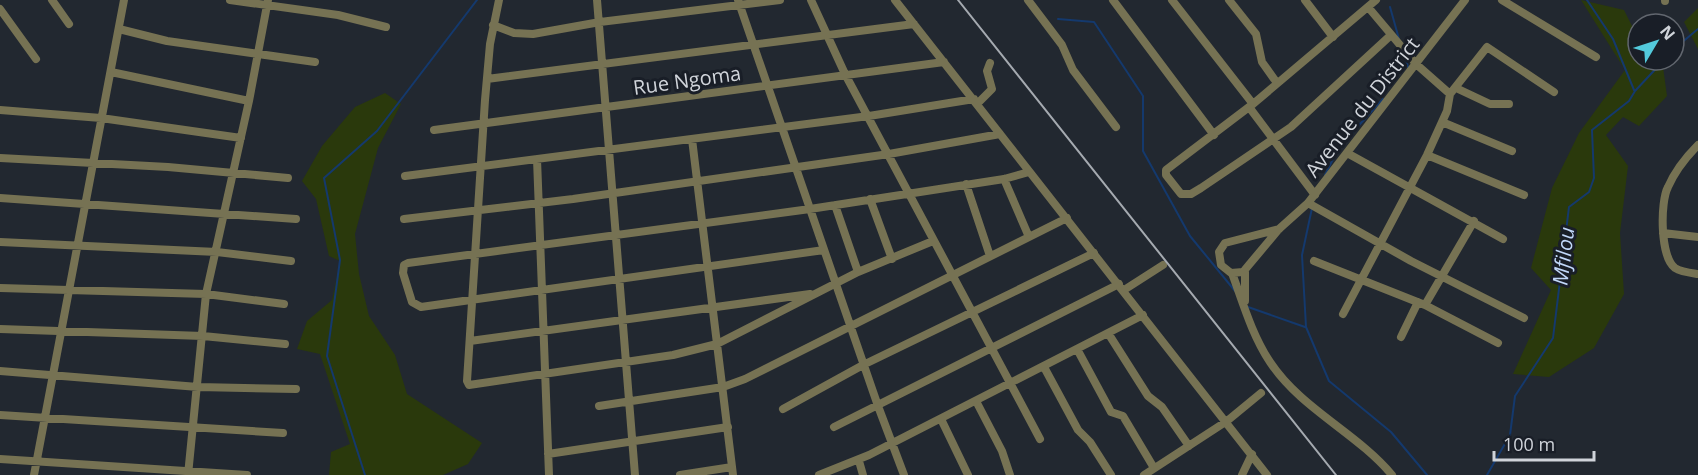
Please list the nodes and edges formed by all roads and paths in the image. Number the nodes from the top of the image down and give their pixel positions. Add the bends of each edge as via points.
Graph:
1 (52, 0) edge
2 (124, 0) edge
3 (230, 0) edge
4 (499, 0) edge
5 (597, 0) edge
6 (780, 0) edge
7 (811, 0) edge
8 (895, 0) edge
9 (1028, 0) edge
10 (1113, 0) edge
11 (1172, 0) edge
12 (1229, 0) edge
13 (1305, 0) edge
14 (1376, 0) edge
15 (1466, 0) edge
16 (1502, 0) edge
17 (268, 2) edge
18 (739, 3) edge
19 (1368, 7) junction
20 (0, 9) edge
21 (600, 22) junction
22 (69, 24) dead end
23 (914, 24) junction
24 (493, 25) junction
25 (386, 27) dead end
26 (119, 29) junction
27 (1391, 35) junction
28 (829, 37) junction
29 (1332, 37) junction
30 (753, 46) junction
31 (257, 54) junction
32 (1596, 57) dead end
33 (36, 59) dead end
34 (315, 62) dead end
35 (944, 62) junction
36 (990, 63) dead end
37 (1416, 63) junction
38 (603, 64) junction
39 (111, 72) junction
40 (845, 74) junction
41 (487, 80) junction
42 (1277, 83) junction
43 (768, 86) junction
44 (1453, 91) junction
45 (1554, 92) dead end
46 (249, 101) junction
47 (976, 101) junction
48 (1509, 104) dead end
49 (1251, 106) junction
50 (606, 107) junction
51 (0, 110) edge
52 (869, 116) junction
53 (101, 118) junction
54 (1442, 122) junction
55 (483, 124) junction
56 (782, 126) junction
57 (1116, 127) dead end
58 (434, 130) dead end
59 (1000, 134) junction
60 (1214, 135) junction
61 (241, 138) junction
62 (692, 139) junction
63 (1274, 140) junction
64 (1698, 145) edge
65 (609, 149) junction
66 (1512, 151) dead end
67 (1347, 153) junction
68 (889, 154) junction
69 (1427, 155) junction
70 (0, 158) edge
71 (537, 159) junction
72 (91, 163) junction
73 (480, 167) junction
74 (796, 167) junction
75 (233, 172) junction
76 (1029, 172) junction
77 (405, 176) dead end
78 (288, 178) dead end
79 (1004, 179) junction
80 (696, 182) junction
81 (966, 184) junction
82 (1409, 189) junction
83 (908, 192) junction
84 (613, 193) junction
85 (1315, 195) junction
86 (1524, 195) dead end
87 (0, 198) edge
88 (870, 199) junction
89 (539, 202) junction
90 (84, 203) junction
91 (1308, 203) junction
92 (835, 205) junction
93 (810, 209) junction
94 (477, 210) junction
95 (224, 214) junction
96 (1067, 218) junction
97 (296, 219) dead end
98 (404, 219) dead end
99 (1474, 221) junction
100 (700, 223) junction
101 (1279, 229) junction
102 (1663, 233) junction
103 (616, 234) junction
104 (1029, 237) junction
105 (1698, 237) edge
106 (1503, 239) dead end
107 (933, 241) junction
108 (0, 242) edge
109 (1380, 244) junction
110 (541, 246) junction
111 (77, 247) junction
112 (824, 250) junction
113 (217, 252) junction
114 (1094, 253) junction
115 (475, 255) junction
116 (990, 256) junction
117 (892, 259) junction
118 (291, 261) dead end
119 (1314, 261) dead end
120 (1163, 265) dead end
121 (707, 266) junction
122 (1245, 270) junction
123 (858, 272) junction
124 (1232, 273) junction
125 (1698, 274) edge
126 (951, 276) junction
127 (1441, 277) junction
128 (620, 278) junction
129 (1360, 280) junction
130 (835, 284) junction
131 (1121, 287) junction
132 (0, 288) edge
133 (543, 289) junction
134 (69, 290) junction
135 (207, 294) junction
136 (814, 294) junction
137 (473, 300) junction
138 (1421, 303) junction
139 (284, 304) dead end
140 (712, 306) junction
141 (1245, 308) junction
142 (971, 312) junction
143 (1343, 314) dead end
144 (1143, 315) junction
145 (1524, 318) dead end
146 (623, 320) junction
147 (850, 327) junction
148 (0, 329) edge
149 (544, 332) junction
150 (60, 333) junction
151 (1108, 333) junction
152 (203, 336) junction
153 (1401, 337) dead end
154 (470, 341) junction
155 (1498, 343) dead end
156 (285, 344) dead end
157 (717, 344) junction
158 (990, 348) junction
159 (1077, 349) junction
160 (627, 361) junction
161 (863, 365) junction
162 (1044, 367) junction
163 (0, 371) edge
164 (545, 373) junction
165 (52, 374) junction
166 (1011, 383) junction
167 (198, 387) junction
168 (723, 387) junction
169 (296, 389) dead end
170 (1261, 393) dead end
171 (976, 401) junction
172 (629, 403) junction
173 (599, 406) dead end
174 (878, 406) junction
175 (783, 409) dead end
176 (0, 415) edge
177 (44, 417) junction
178 (941, 419) junction
179 (1227, 421) junction
180 (728, 427) junction
181 (834, 427) dead end
182 (193, 428) junction
183 (283, 433) dead end
184 (1040, 439) dead end
185 (633, 441) junction
186 (892, 444) junction
187 (1189, 446) junction
188 (548, 454) junction
189 (1252, 454) junction
190 (0, 459) edge
191 (37, 460) junction
192 (859, 460) junction
193 (1154, 468) junction
194 (733, 471) edge
195 (188, 473) edge
196 (34, 475) edge
197 (247, 475) edge
198 (549, 475) edge
199 (635, 475) edge
200 (680, 475) edge
201 (819, 475) edge
202 (863, 475) edge
203 (904, 475) edge
204 (968, 475) edge
205 (1010, 475) edge
206 (1111, 475) edge
207 (1144, 475) edge
208 (1242, 475) edge
209 (1267, 475) edge
210 (1392, 475) edge

1 - 22 street
2 - 26 street
3 - 17 street
4 - 24 street
5 - 21 street
6 - 18 street
7 - 28 street
8 - 23 street
9 - 57 street
10 - 60 street
11 - 49 street
12 - 42 street via 1256,34 1262,62
13 - 29 street
14 - 19 street
15 - 37 street, Avenue du District
16 - 32 street
17 - 25 street via 354,17
17 - 31 street
18 - 21 street
18 - 30 street
19 - 27 street
19 - 29 street
20 - 33 street
21 - 24 street via 533,34 514,33
21 - 38 street
23 - 28 street
23 - 35 street
24 - 41 street
26 - 31 street via 167,41
26 - 39 street
27 - 37 street
27 - 63 street
28 - 30 street
28 - 40 street
29 - 42 street
30 - 38 street
30 - 43 street
31 - 34 street
31 - 46 street
35 - 40 street, Rue Ngoma
35 - 47 street
36 - 47 street via 987,71 992,89
37 - 44 street
37 - 67 street, Avenue du District
38 - 41 street
38 - 50 street
39 - 46 street
39 - 53 street
40 - 43 street, Rue Ngoma
40 - 52 street
41 - 55 street
42 - 49 street
43 - 50 street, Rue Ngoma
43 - 56 street
44 - 45 street via 1489,47
44 - 48 street via 1490,104
44 - 54 street
46 - 61 street
47 - 52 street
47 - 59 street
49 - 60 street
49 - 63 street
50 - 55 street, Rue Ngoma
50 - 65 street
51 - 53 street
52 - 56 street
52 - 68 street
53 - 61 street
53 - 72 street
54 - 66 street
54 - 69 street
55 - 58 street, Rue Ngoma
55 - 73 street
56 - 62 street
56 - 74 street
59 - 68 street
59 - 76 street
60 - 63 street via 1165,173 1181,194 1191,194
61 - 75 street
62 - 65 street
62 - 80 street
63 - 85 street
64 - 102 street via 1678,167 1666,189
65 - 71 street
65 - 84 street
67 - 82 street
67 - 85 street, Avenue du District
68 - 74 street
68 - 83 street
69 - 82 street
69 - 86 street
70 - 72 street
71 - 73 street
71 - 89 street
72 - 75 street
72 - 90 street
73 - 77 street
73 - 94 street
74 - 80 street
74 - 93 street
75 - 78 street
75 - 95 street
76 - 79 street
76 - 96 street
79 - 81 street
79 - 104 street
80 - 84 street
80 - 100 street
81 - 83 street
81 - 116 street
82 - 99 street
82 - 109 street
83 - 88 street
83 - 107 street
84 - 89 street
84 - 103 street
85 - 91 street, Avenue du District
87 - 90 street
88 - 92 street
88 - 117 street
89 - 94 street
89 - 110 street
90 - 95 street
90 - 111 street
91 - 101 street, Avenue du District
91 - 109 street
92 - 93 street
92 - 123 street
93 - 100 street
93 - 112 street
94 - 98 street
94 - 115 street
95 - 97 street
95 - 113 street
96 - 104 street
96 - 114 street
99 - 106 street
99 - 127 street
100 - 103 street
100 - 121 street
101 - 122 street, Avenue du District
101 - 124 street, Avenue du District via 1233,239 1221,246 1221,265
102 - 105 street
102 - 125 street via 1670,262 1676,268
103 - 110 street
103 - 128 street
104 - 116 street
107 - 117 street
107 - 126 street
108 - 111 street
109 - 127 street
109 - 129 street
110 - 115 street
110 - 133 street
111 - 113 street
111 - 134 street
112 - 121 street
112 - 130 street
113 - 118 street
113 - 135 street
114 - 131 street
114 - 142 street
115 - 137 street
115 - 137 street via 408,263 403,268 416,306
116 - 126 street
117 - 123 street
119 - 129 street
120 - 131 street
121 - 128 street
121 - 140 street
122 - 124 street
122 - 141 street, Avenue du District
123 - 130 street
124 - 141 street, Avenue du District
126 - 142 street
126 - 147 street
127 - 138 street
127 - 145 street
128 - 133 street
128 - 146 street
129 - 138 street
129 - 143 street
130 - 136 street
130 - 147 street
131 - 144 street
131 - 158 street
132 - 134 street
133 - 137 street
133 - 149 street
134 - 135 street
134 - 150 street
135 - 139 street
135 - 152 street
136 - 140 street
136 - 157 street
137 - 154 street
138 - 153 street
138 - 155 street
140 - 146 street
140 - 157 street
141 - 210 street, Avenue du District via 1256,337 1280,374
142 - 158 street
142 - 161 street
144 - 151 street
144 - 179 street
146 - 149 street
146 - 160 street
147 - 161 street
147 - 168 street via 767,370
148 - 150 street
149 - 154 street
149 - 164 street
150 - 152 street
150 - 165 street
151 - 159 street
151 - 187 street via 1148,396 1164,410
152 - 156 street
152 - 167 street
154 - 164 street via 469,385
157 - 160 street
157 - 168 street
158 - 166 street
158 - 174 street
159 - 162 street
159 - 193 street via 1111,412 1123,416
160 - 164 street
160 - 172 street
161 - 174 street
161 - 175 street
162 - 166 street
162 - 206 street via 1078,430
163 - 165 street
164 - 188 street
165 - 167 street
165 - 177 street
166 - 171 street
166 - 184 street
167 - 169 street
167 - 182 street
168 - 172 street
168 - 180 street
170 - 179 street
171 - 178 street
171 - 205 street
172 - 173 street
172 - 185 street
174 - 181 street
174 - 186 street
176 - 177 street
177 - 182 street
177 - 191 street
178 - 186 street
178 - 204 street
179 - 187 street
179 - 189 street
180 - 185 street
180 - 194 street
182 - 183 street
182 - 195 street
185 - 188 street
185 - 199 street
186 - 192 street
186 - 203 street
187 - 193 street
188 - 198 street
189 - 208 street
189 - 209 street
190 - 191 street
191 - 195 street
191 - 196 street
192 - 201 street
192 - 202 street
193 - 207 street
194 - 200 street
195 - 197 street

